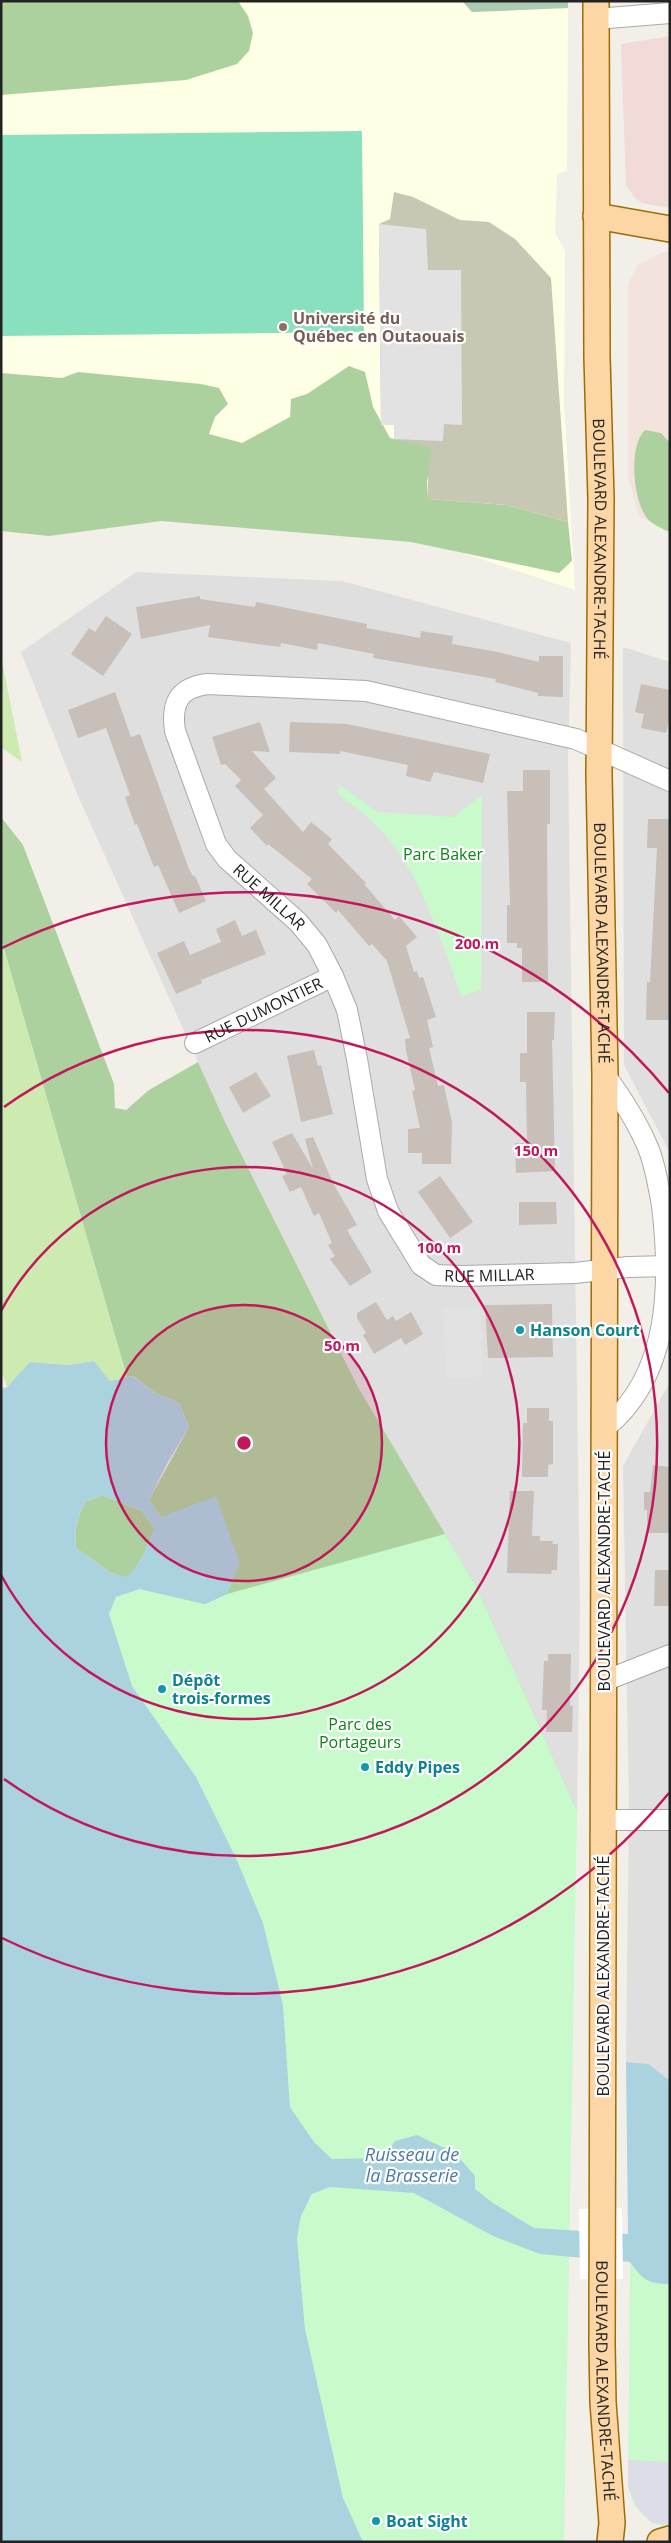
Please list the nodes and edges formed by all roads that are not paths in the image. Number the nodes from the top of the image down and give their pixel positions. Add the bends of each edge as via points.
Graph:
1 (596, 10) edge
2 (670, 13) edge
3 (596, 216) junction
4 (670, 228) edge
5 (599, 749) junction
6 (670, 781) edge
7 (333, 976) junction
8 (195, 1043) dead end
9 (605, 1075) junction
10 (670, 1266) edge
11 (604, 1270) junction
12 (605, 1428) junction
13 (670, 1656) edge
14 (604, 1681) junction
15 (604, 1820) junction
16 (670, 1820) edge
17 (613, 2535) edge
18 (670, 2539) edge
19 (660, 2542) edge

1 - 2 street
1 - 3 main road, BOULEVARD ALEXANDRE-TACHÉ
3 - 4 main road
3 - 5 main road, BOULEVARD ALEXANDRE-TACHÉ via 601,483
5 - 6 street, RUE MILLAR
5 - 7 street, RUE MILLAR via 576,739 366,691 207,684 182,693 175,705 175,731 216,844 226,859 308,933
5 - 9 main road, BOULEVARD ALEXANDRE-TACHÉ
7 - 8 street, RUE DUMONTIER
7 - 11 street, RUE MILLAR via 347,1010 377,1179 388,1211 421,1265 436,1274 463,1276
9 - 10 street, BOULEVARD ALEXANDRE-TACHÉ via 624,1101 647,1145 657,1179
9 - 11 main road, BOULEVARD ALEXANDRE-TACHÉ
10 - 11 street, RUE MILLAR
10 - 12 street, BOULEVARD ALEXANDRE-TACHÉ via 662,1334 656,1356 636,1397
11 - 12 main road, BOULEVARD ALEXANDRE-TACHÉ
12 - 14 main road, BOULEVARD ALEXANDRE-TACHÉ
13 - 14 street
14 - 15 main road, BOULEVARD ALEXANDRE-TACHÉ
15 - 16 street
15 - 17 main road, BOULEVARD ALEXANDRE-TACHÉ via 603,2402
18 - 19 main road

